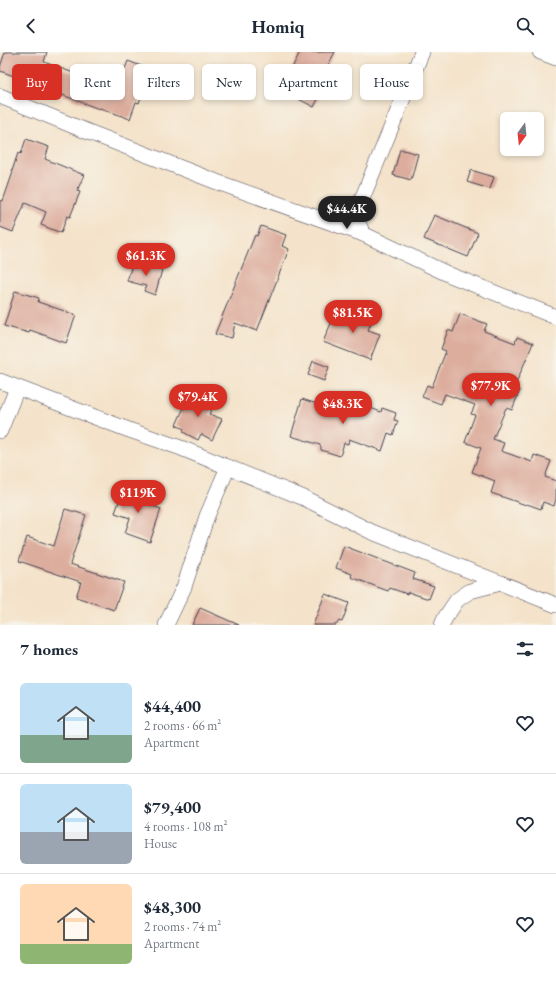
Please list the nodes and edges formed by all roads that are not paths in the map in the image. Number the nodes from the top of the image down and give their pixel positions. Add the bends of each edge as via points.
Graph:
1 (422, 52) edge
2 (540, 52) edge
3 (556, 58) edge
4 (0, 96) edge
5 (355, 216) junction
6 (329, 222) junction
7 (363, 234) junction
8 (556, 317) edge
9 (0, 381) edge
10 (17, 388) junction
11 (0, 431) edge
12 (228, 467) junction
13 (501, 583) junction
14 (556, 605) edge
15 (166, 625) edge
16 (442, 625) edge

1 - 5 street
2 - 3 street
4 - 6 street via 202,176
5 - 6 street
5 - 7 street
6 - 7 street
7 - 8 street via 450,275
9 - 10 street
10 - 11 street
10 - 12 street
12 - 13 street via 304,498 372,532
12 - 15 street via 207,516 184,587
13 - 14 street
13 - 16 street via 470,590 457,600

